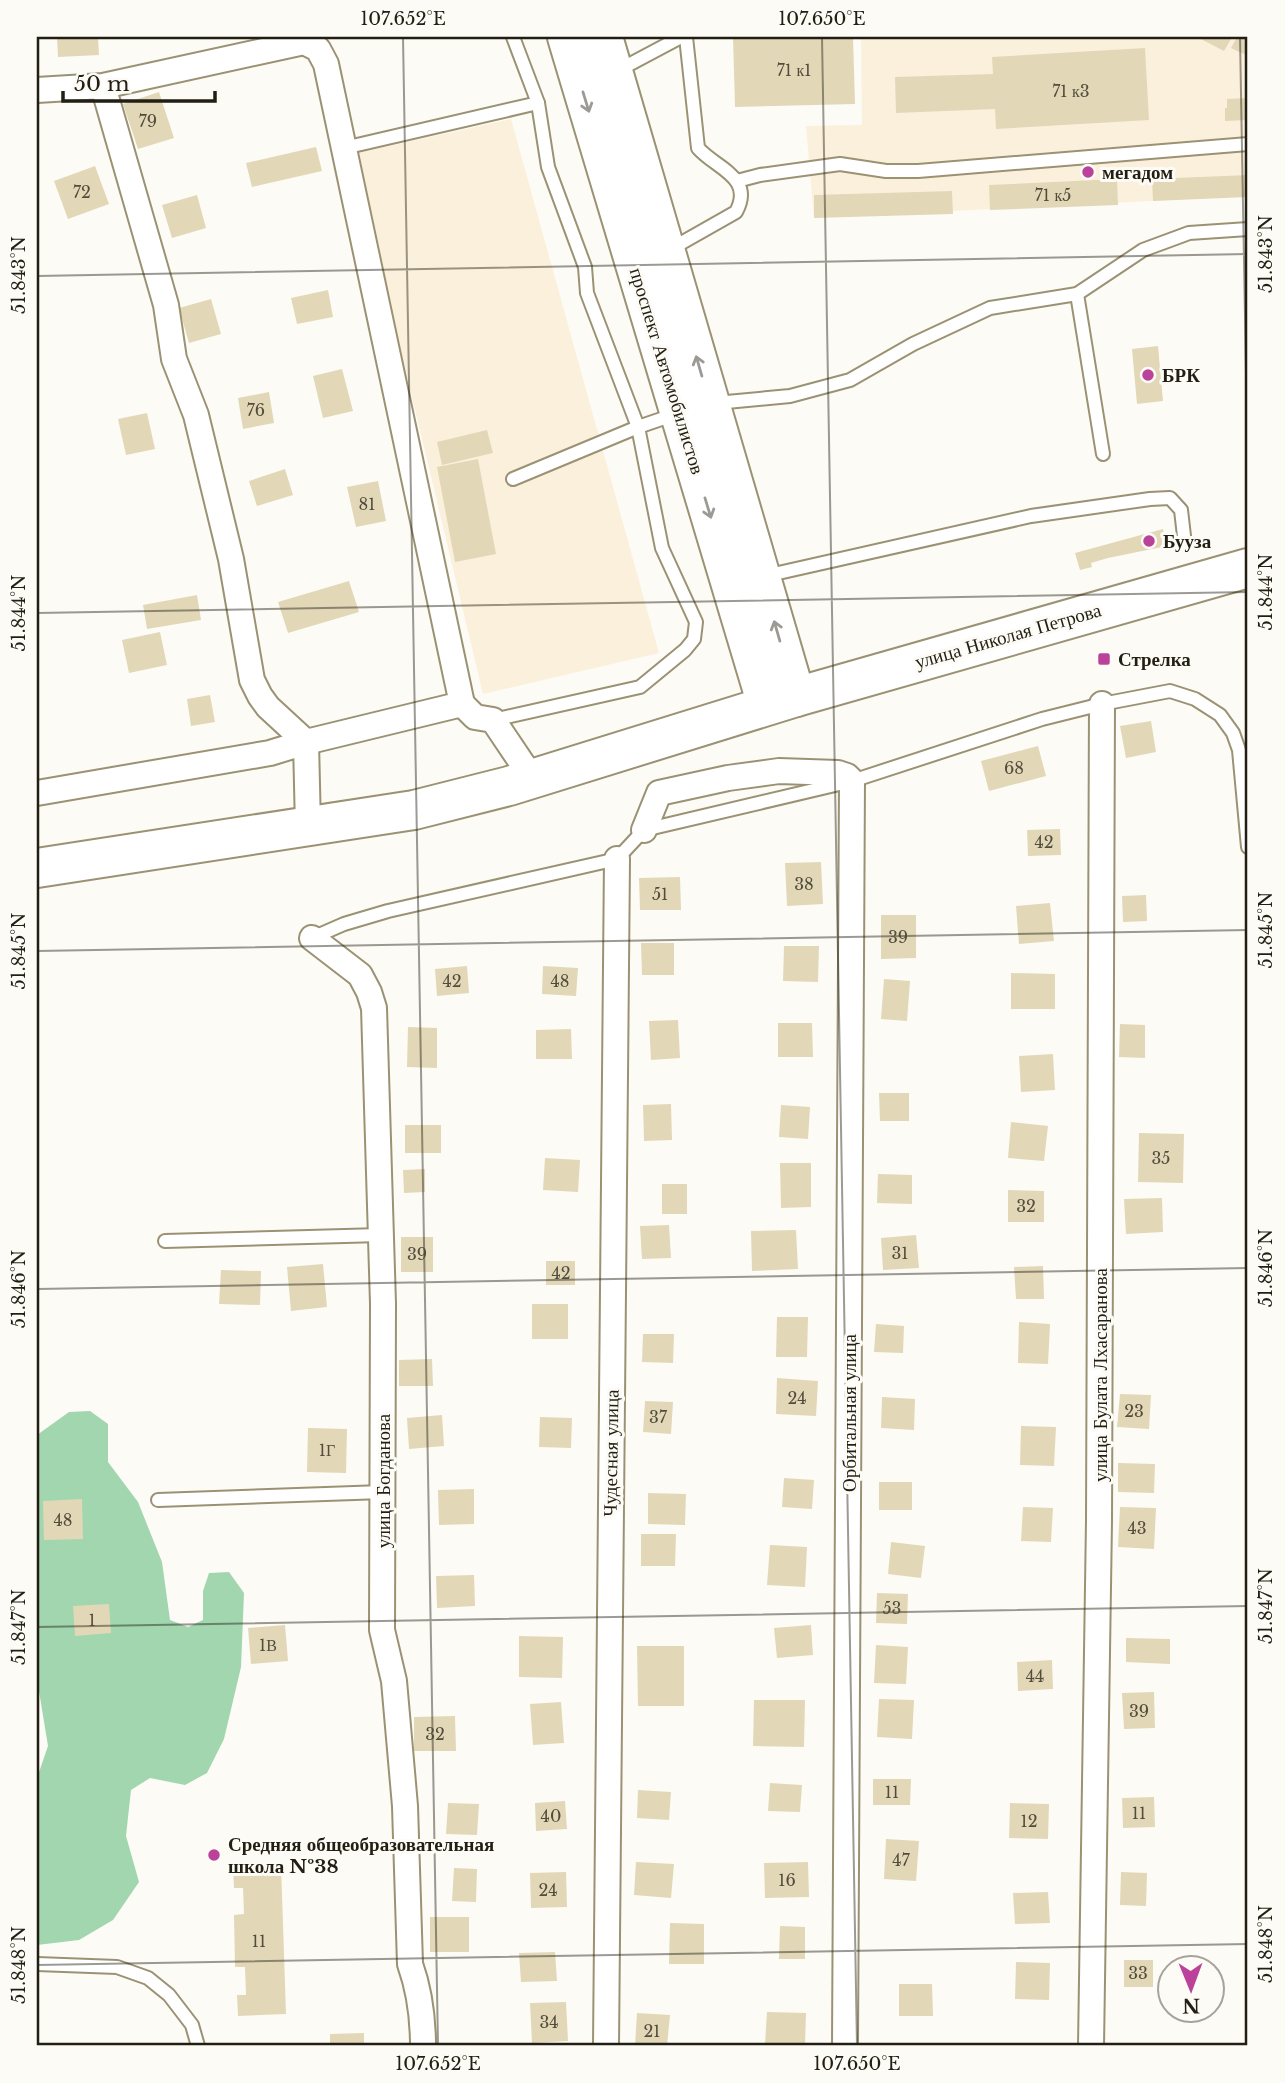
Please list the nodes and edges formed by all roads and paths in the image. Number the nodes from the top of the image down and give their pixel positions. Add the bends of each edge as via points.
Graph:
1 (513, 37) edge
2 (567, 37) edge
3 (603, 37) edge
4 (683, 37) edge
5 (613, 73) junction
6 (103, 86) junction
7 (37, 90) edge
8 (538, 103) junction
9 (1248, 144) edge
10 (344, 148) junction
11 (737, 181) junction
12 (1248, 229) edge
13 (666, 252) junction
14 (1077, 294) junction
15 (695, 408) junction
16 (638, 427) junction
17 (1103, 454) dead end
18 (513, 479) dead end
19 (1184, 536) dead end
20 (1248, 568) edge
21 (761, 577) junction
22 (782, 701) junction
23 (462, 704) junction
24 (1102, 704) junction
25 (493, 720) junction
26 (306, 742) junction
27 (532, 778) junction
28 (852, 781) junction
29 (37, 793) edge
30 (308, 827) junction
31 (644, 830) joint
32 (1248, 847) edge
33 (617, 859) junction
34 (37, 868) edge
35 (312, 938) joint
36 (381, 1235) junction
37 (165, 1241) dead end
38 (383, 1492) junction
39 (158, 1500) dead end
40 (37, 1964) edge
41 (198, 2046) edge
42 (423, 2046) edge
43 (606, 2046) edge
44 (845, 2046) edge
45 (1091, 2046) edge

1 - 8 lane
2 -> 15 main road, проспект Автомобилистов
3 - 5 main road, проспект Автомобилистов
4 - 5 lane
4 - 11 lane via 698,148
5 - 13 main road, проспект Автомобилистов
6 - 7 street
6 - 10 street via 304,42 318,49 326,64
6 - 26 street via 166,305 174,359 196,415 231,559 252,680 268,707
8 - 10 lane
8 - 16 lane via 548,167 585,267 587,293
9 - 11 lane via 918,171 886,172 840,164
10 - 23 street
11 - 13 lane via 741,194 736,212
12 - 14 lane via 1189,233 1143,250
15 -> 13 main road, проспект Автомобилистов
14 - 15 lane via 990,307 850,380 790,397
14 - 17 lane
15 - 16 lane
15 - 21 main road, проспект Автомобилистов
15 -> 22 main road, проспект Автомобилистов
16 - 18 lane
16 - 25 lane via 662,548 696,622 694,639 640,687
19 - 21 lane via 1181,510 1170,498 1150,499 1031,516
20 - 22 main road, улица Николая Петрова
22 -> 21 main road, проспект Автомобилистов
22 - 27 main road, улица Николая Петрова
23 - 25 street via 475,717
23 - 26 street
24 - 28 lane
24 - 32 lane via 1170,691 1195,699 1220,715 1239,750
24 - 45 street, улица Булата Лхасаранова via 1099,1521
25 - 27 street
26 - 29 street via 270,753
26 - 30 street
27 - 30 main road, улица Николая Петрова via 414,810
28 - 31 street via 838,774 779,771 659,793
28 - 44 street, Орбитальная улица
30 - 34 main road, улица Николая Петрова
31 - 33 lane
33 - 35 lane via 388,911
33 - 43 street, Чудесная улица
35 - 36 street, улица Богданова via 360,975 374,1008
36 - 37 lane
36 - 38 street, улица Богданова
38 - 39 lane
38 - 42 street, улица Богданова via 382,1630 394,1681 405,1807 410,1964 419,1989
40 - 41 lane via 117,1967 148,1978 169,1995 192,2025

